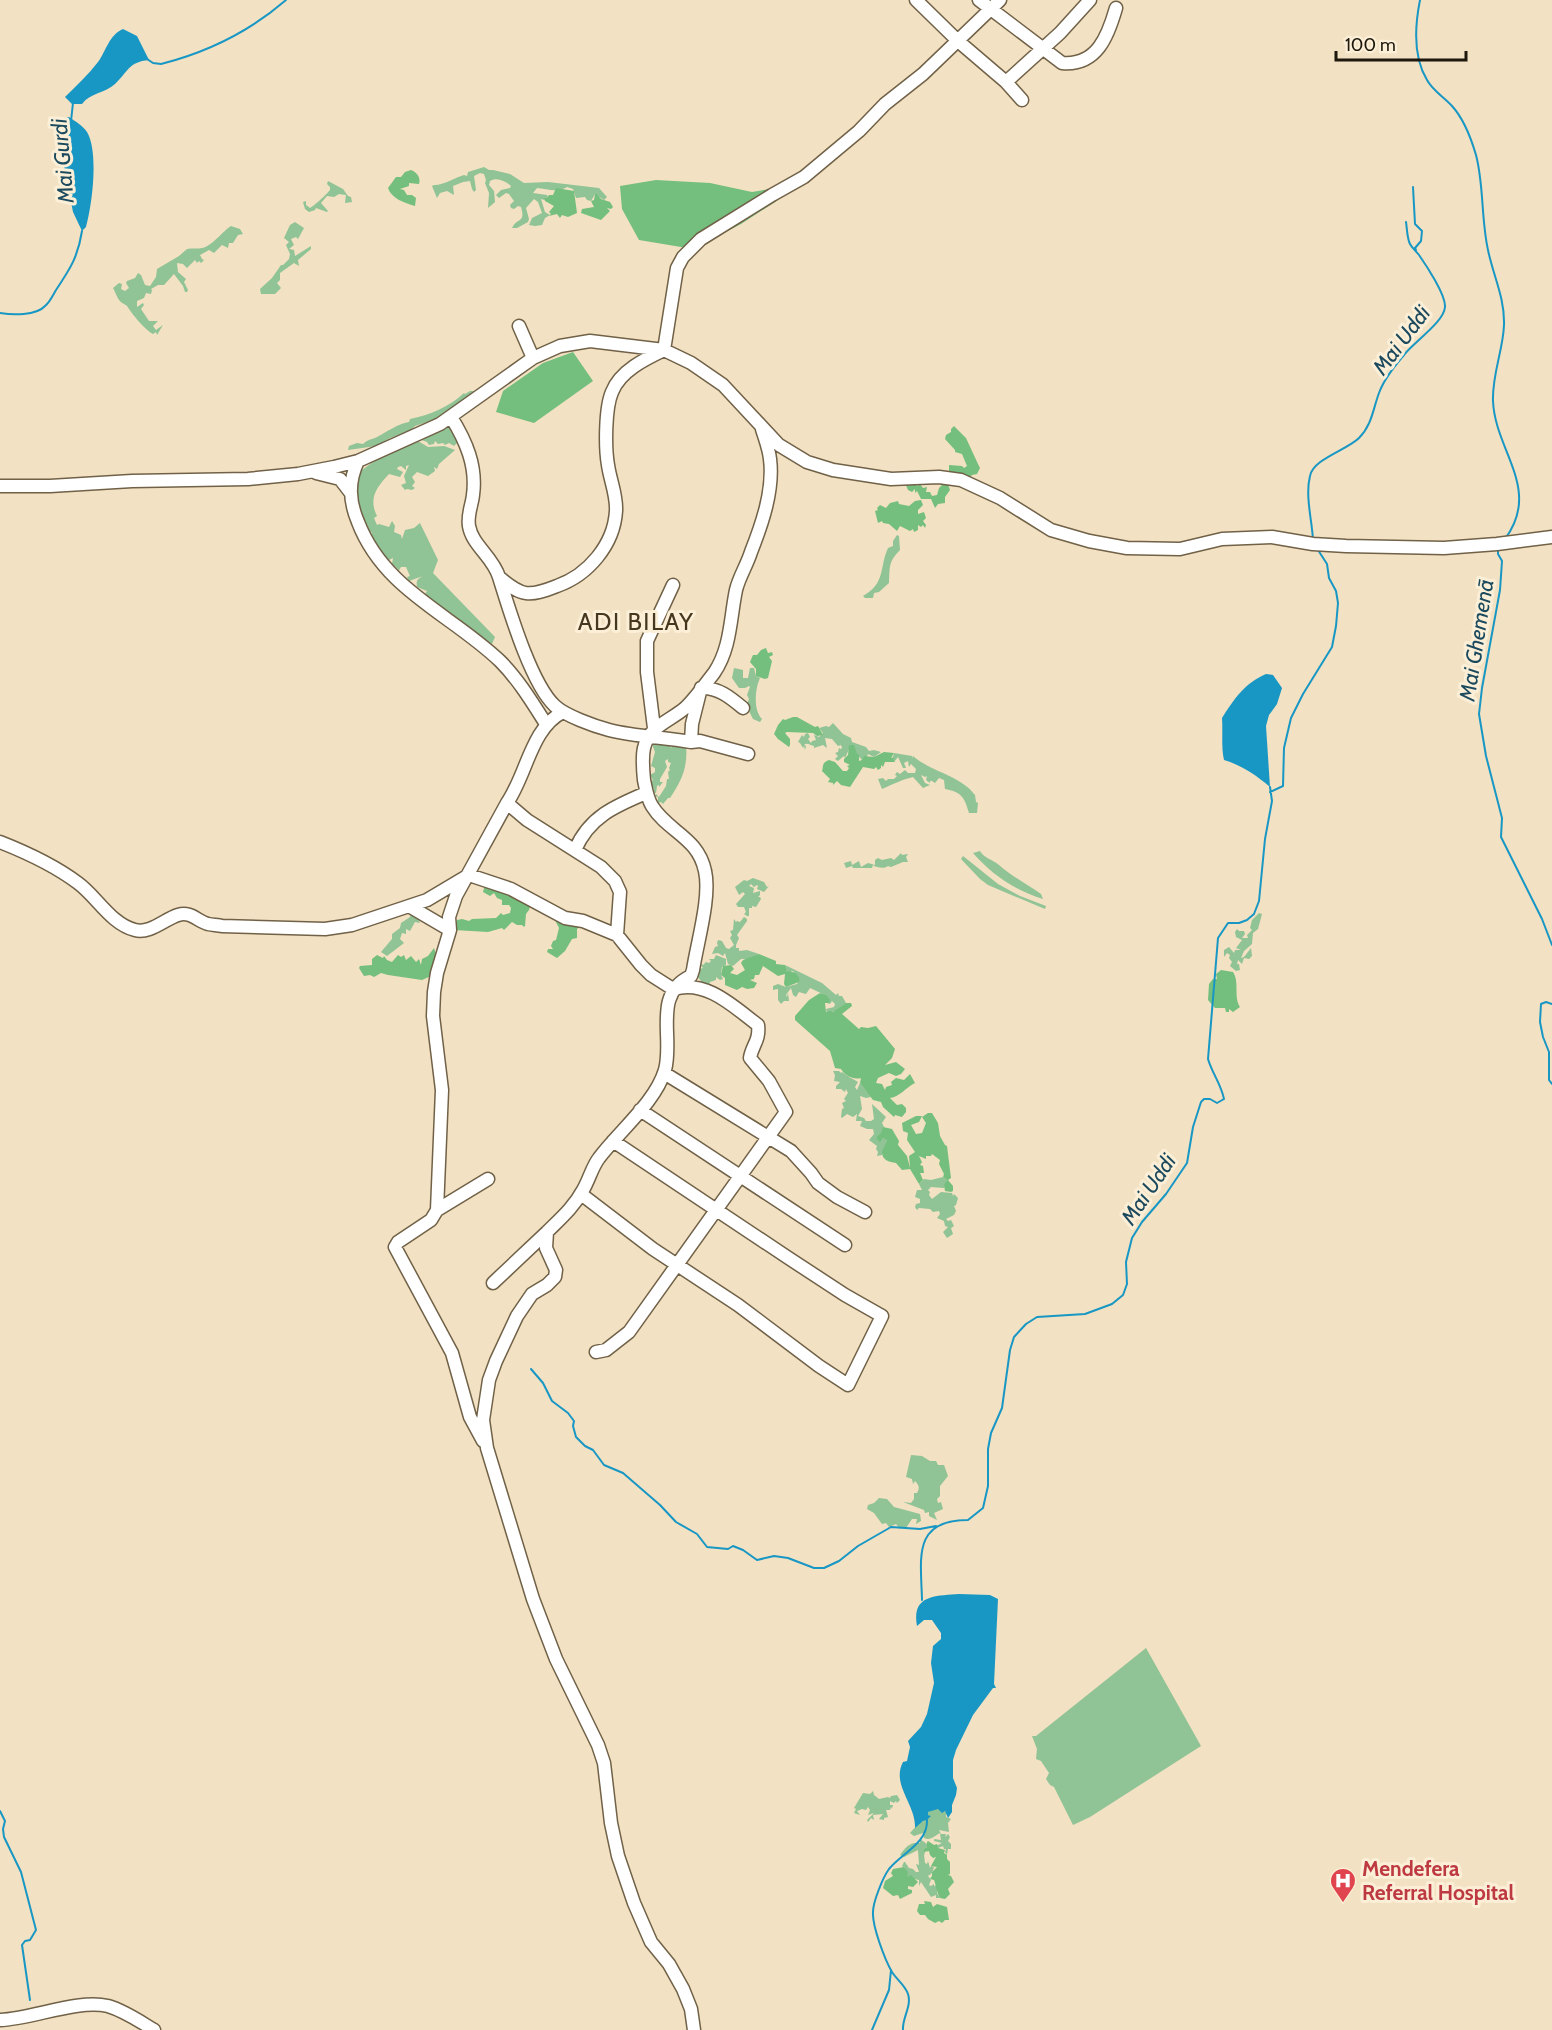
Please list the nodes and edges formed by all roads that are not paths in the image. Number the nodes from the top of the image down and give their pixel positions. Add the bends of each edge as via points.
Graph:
1 (916, 0) edge
2 (979, 0) edge
3 (1000, 0) edge
4 (1090, 0) edge
5 (1116, 8) dead end
6 (990, 10) junction
7 (958, 41) junction
8 (1042, 48) junction
9 (1006, 82) junction
10 (1022, 100) dead end
11 (519, 326) dead end
12 (664, 350) junction
13 (533, 358) junction
14 (451, 417) junction
15 (762, 429) junction
16 (358, 460) junction
17 (310, 471) junction
18 (0, 486) edge
19 (350, 492) junction
20 (1552, 537) edge
21 (499, 577) junction
22 (673, 585) dead end
23 (701, 688) junction
24 (743, 708) dead end
25 (563, 712) junction
26 (546, 724) junction
27 (652, 732) junction
28 (691, 742) junction
29 (748, 754) dead end
30 (646, 794) junction
31 (507, 803) junction
32 (0, 842) edge
33 (575, 849) junction
34 (469, 875) junction
35 (409, 906) junction
36 (450, 930) junction
37 (617, 935) junction
38 (673, 989) junction
39 (664, 1073) junction
40 (640, 1110) junction
41 (768, 1137) junction
42 (613, 1141) junction
43 (739, 1177) junction
44 (488, 1179) dead end
45 (581, 1194) junction
46 (437, 1210) junction
47 (716, 1210) junction
48 (865, 1212) dead end
49 (547, 1232) junction
50 (845, 1245) dead end
51 (676, 1264) junction
52 (492, 1283) dead end
53 (596, 1352) dead end
54 (487, 1448) junction
55 (0, 2020) edge
56 (154, 2030) edge
57 (694, 2030) edge

1 - 7 street
2 - 6 street
3 - 6 street
4 - 8 street
5 - 8 street via 1110,31 1085,60 1062,63
6 - 7 street
6 - 8 street
7 - 9 street
7 - 12 street via 804,177 734,217 689,250 677,268
8 - 9 street
9 - 10 street
11 - 13 street
12 - 13 street via 590,341 560,346
12 - 15 street via 711,375
12 - 21 street via 628,371 615,383 610,395 606,444 616,511 608,537 592,566 559,586 528,594 519,593
13 - 14 street
14 - 16 street
14 - 21 street via 466,445 474,476 470,530 493,561
15 - 20 street via 778,445 807,462 891,478 961,480 1000,498 1051,530 1127,548 1180,549 1222,538 1272,537 1313,544 1444,548
15 - 23 street via 771,460 763,519 737,589 726,647 720,663
16 - 17 street
16 - 19 street
17 - 18 street via 248,479
17 - 19 street via 340,479
19 - 26 street via 365,542 386,568 408,590 501,662
21 - 25 street via 544,694
22 - 27 street via 647,641
23 - 24 street via 728,695
23 - 27 street via 687,707
23 - 28 street
25 - 26 street
25 - 27 street via 609,730
26 - 31 street
27 - 28 street
27 - 30 street via 644,748
28 - 29 street
30 - 33 street via 620,804 591,824
30 - 38 street via 662,819 692,843 705,872 706,892 693,970
31 - 33 street
31 - 34 street
32 - 35 street via 63,873 134,930 142,931 186,914 207,924 325,929 352,925
33 - 37 street via 615,881 620,892
34 - 35 street
34 - 36 street via 456,896 449,917
34 - 37 street via 511,889 565,918
35 - 36 street
36 - 46 street via 434,992 442,1090
37 - 38 street via 651,975
38 - 39 street via 667,1015
38 - 41 street via 695,987 713,993 758,1025 758,1042 750,1059 769,1081 786,1112
39 - 40 street
39 - 41 street
40 - 42 street
40 - 43 street
41 - 43 street
41 - 48 street via 791,1151 818,1183
42 - 45 street via 597,1160
42 - 47 street
43 - 47 street
43 - 50 street
44 - 46 street
45 - 49 street
45 - 51 street
46 - 54 street via 431,1220 395,1247 452,1353 470,1417
47 - 51 street
47 - 51 street via 882,1316 848,1385
49 - 52 street
49 - 54 street via 546,1248 556,1270 555,1277 532,1294 496,1361 484,1410
51 - 53 street via 629,1332 606,1350
54 - 57 street via 533,1599 604,1763 618,1856 634,1903 651,1942 683,1989
55 - 56 street via 97,2005 125,2012

